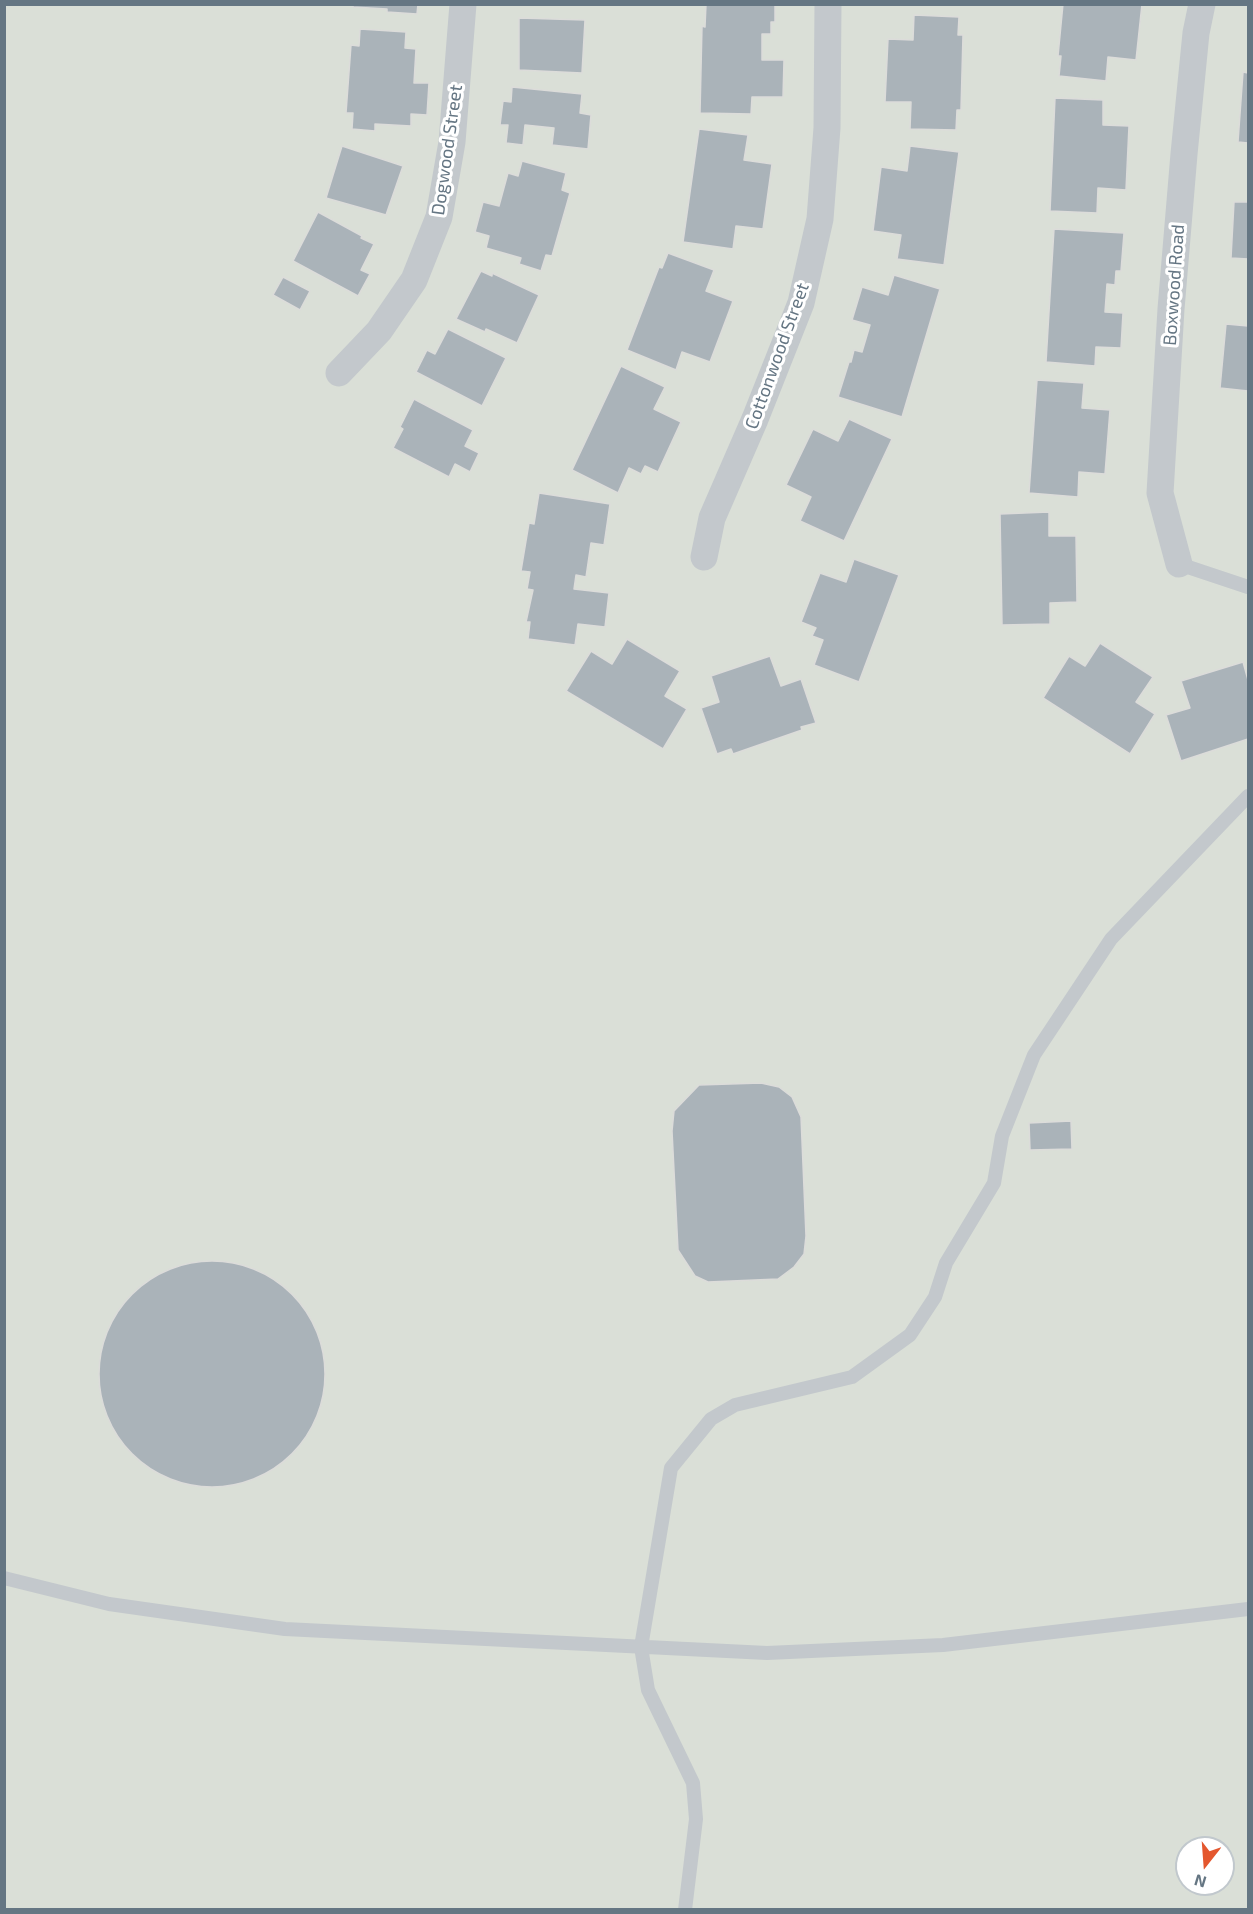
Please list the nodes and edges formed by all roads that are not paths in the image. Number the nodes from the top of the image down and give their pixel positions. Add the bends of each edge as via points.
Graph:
1 (463, 4) edge
2 (828, 4) edge
3 (1202, 4) edge
4 (339, 373) dead end
5 (704, 557) dead end
6 (1179, 564) joint
7 (1248, 586) edge
8 (1248, 796) edge
9 (4, 1578) edge
10 (1248, 1609) edge
11 (641, 1647) junction
12 (685, 1910) edge

1 - 4 street, Dogwood Street via 452,142 439,217 414,280 379,332
2 - 5 street, Cottonwood Street via 827,128 820,219 801,303 712,518
3 - 6 street, Boxwood Road via 1183,165 1160,493
6 - 7 lane
8 - 11 lane via 1111,939 1034,1054 1002,1136 994,1183 946,1263 935,1297 910,1335 852,1377 735,1405 711,1419 671,1468
9 - 11 lane via 109,1604 285,1629
10 - 11 lane via 943,1645 767,1653
11 - 12 lane via 648,1690 693,1783 696,1819

